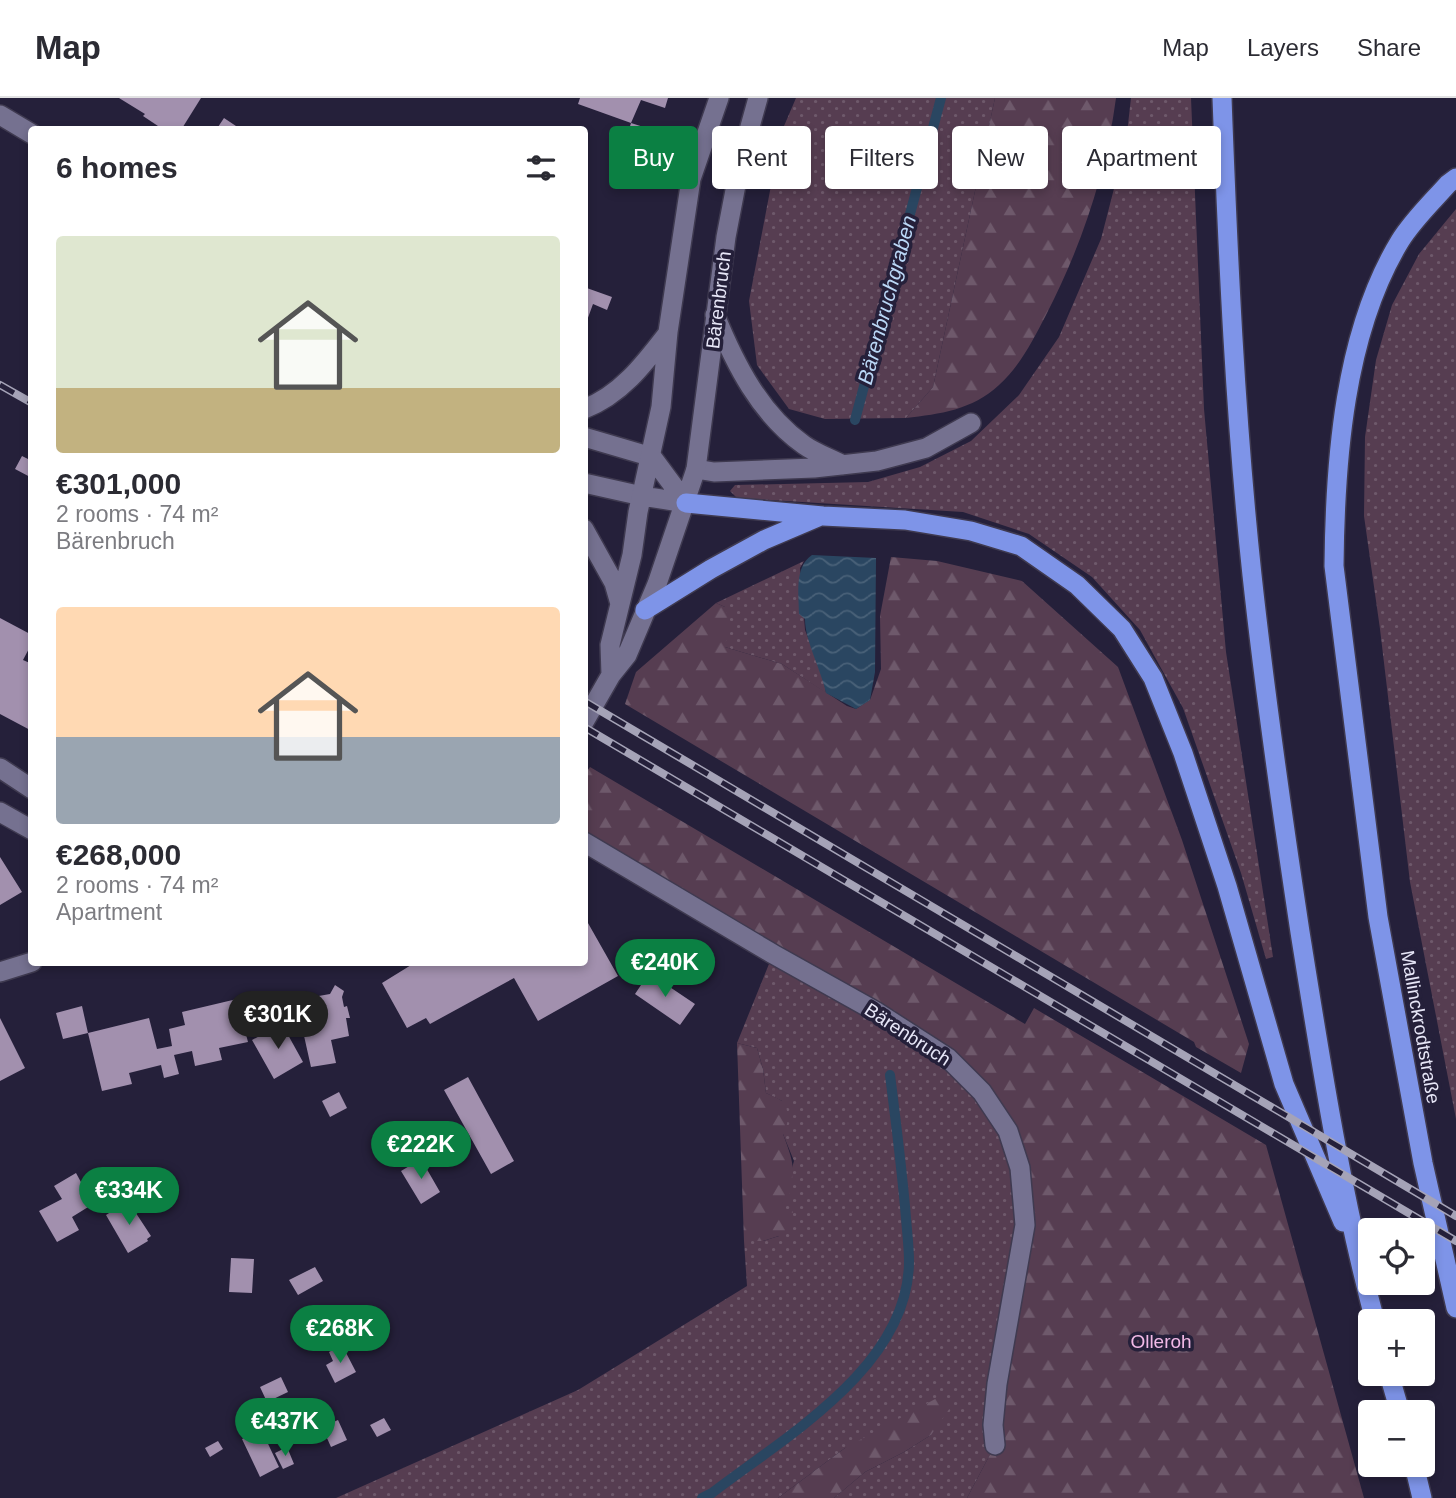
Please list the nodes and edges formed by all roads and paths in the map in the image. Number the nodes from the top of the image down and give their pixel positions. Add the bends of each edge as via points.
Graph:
1 (719, 98) edge
2 (758, 98) edge
3 (1222, 98) edge
4 (0, 115) edge
5 (28, 132) edge
6 (1456, 178) edge
7 (715, 315) junction
8 (668, 332) junction
9 (588, 407) edge
10 (971, 423) dead end
11 (588, 438) edge
12 (652, 457) junction
13 (843, 465) junction
14 (696, 469) junction
15 (588, 484) edge
16 (642, 496) junction
17 (687, 503) junction
18 (822, 516) junction
19 (588, 536) edge
20 (621, 605) junction
21 (645, 610) junction
22 (611, 675) junction
23 (588, 715) edge
24 (0, 768) edge
25 (28, 786) edge
26 (0, 812) edge
27 (28, 829) edge
28 (588, 844) edge
29 (28, 963) edge
30 (0, 972) edge
31 (1358, 1257) edge
32 (1358, 1260) edge
33 (1456, 1308) edge
34 (995, 1445) dead end
35 (1416, 1477) edge
36 (1422, 1498) edge

1 - 8 main road, Bärenbruch via 691,179
2 - 7 main road, Bärenbruch via 738,172
3 - 31 highway via 1230,298 1252,574 1314,1024
4 - 5 main road
6 - 33 highway, Mallinckrodtstraße via 1401,240 1380,281 1360,338 1339,447 1334,508 1334,566 1378,918 1423,1163
7 - 13 main road via 732,358 769,414 804,445
7 - 14 main road, Bärenbruch
8 - 9 main road via 620,388
8 - 12 main road, Bärenbruch
10 - 13 main road via 926,448
11 - 12 main road
12 - 16 main road, Bärenbruch
12 - 17 main road
13 - 14 main road
14 - 17 main road, Bärenbruch
15 - 16 main road
16 - 17 main road
16 - 20 main road, Bärenbruch
17 - 18 highway
17 - 21 main road, Bärenbruch
18 - 21 highway via 764,540
18 - 32 highway via 905,520 971,531 1021,546 1077,585 1122,629 1153,678 1183,753 1284,1084
19 - 20 main road
20 - 22 main road, Bärenbruch via 610,645
21 - 22 main road, Bärenbruch via 626,655
22 - 23 main road, Bärenbruch
24 - 25 main road
26 - 27 main road
28 - 34 main road, Bärenbruch via 875,1011 948,1058 982,1092 1008,1131 1020,1168 1025,1225 997,1384
29 - 30 main road
35 - 36 highway

